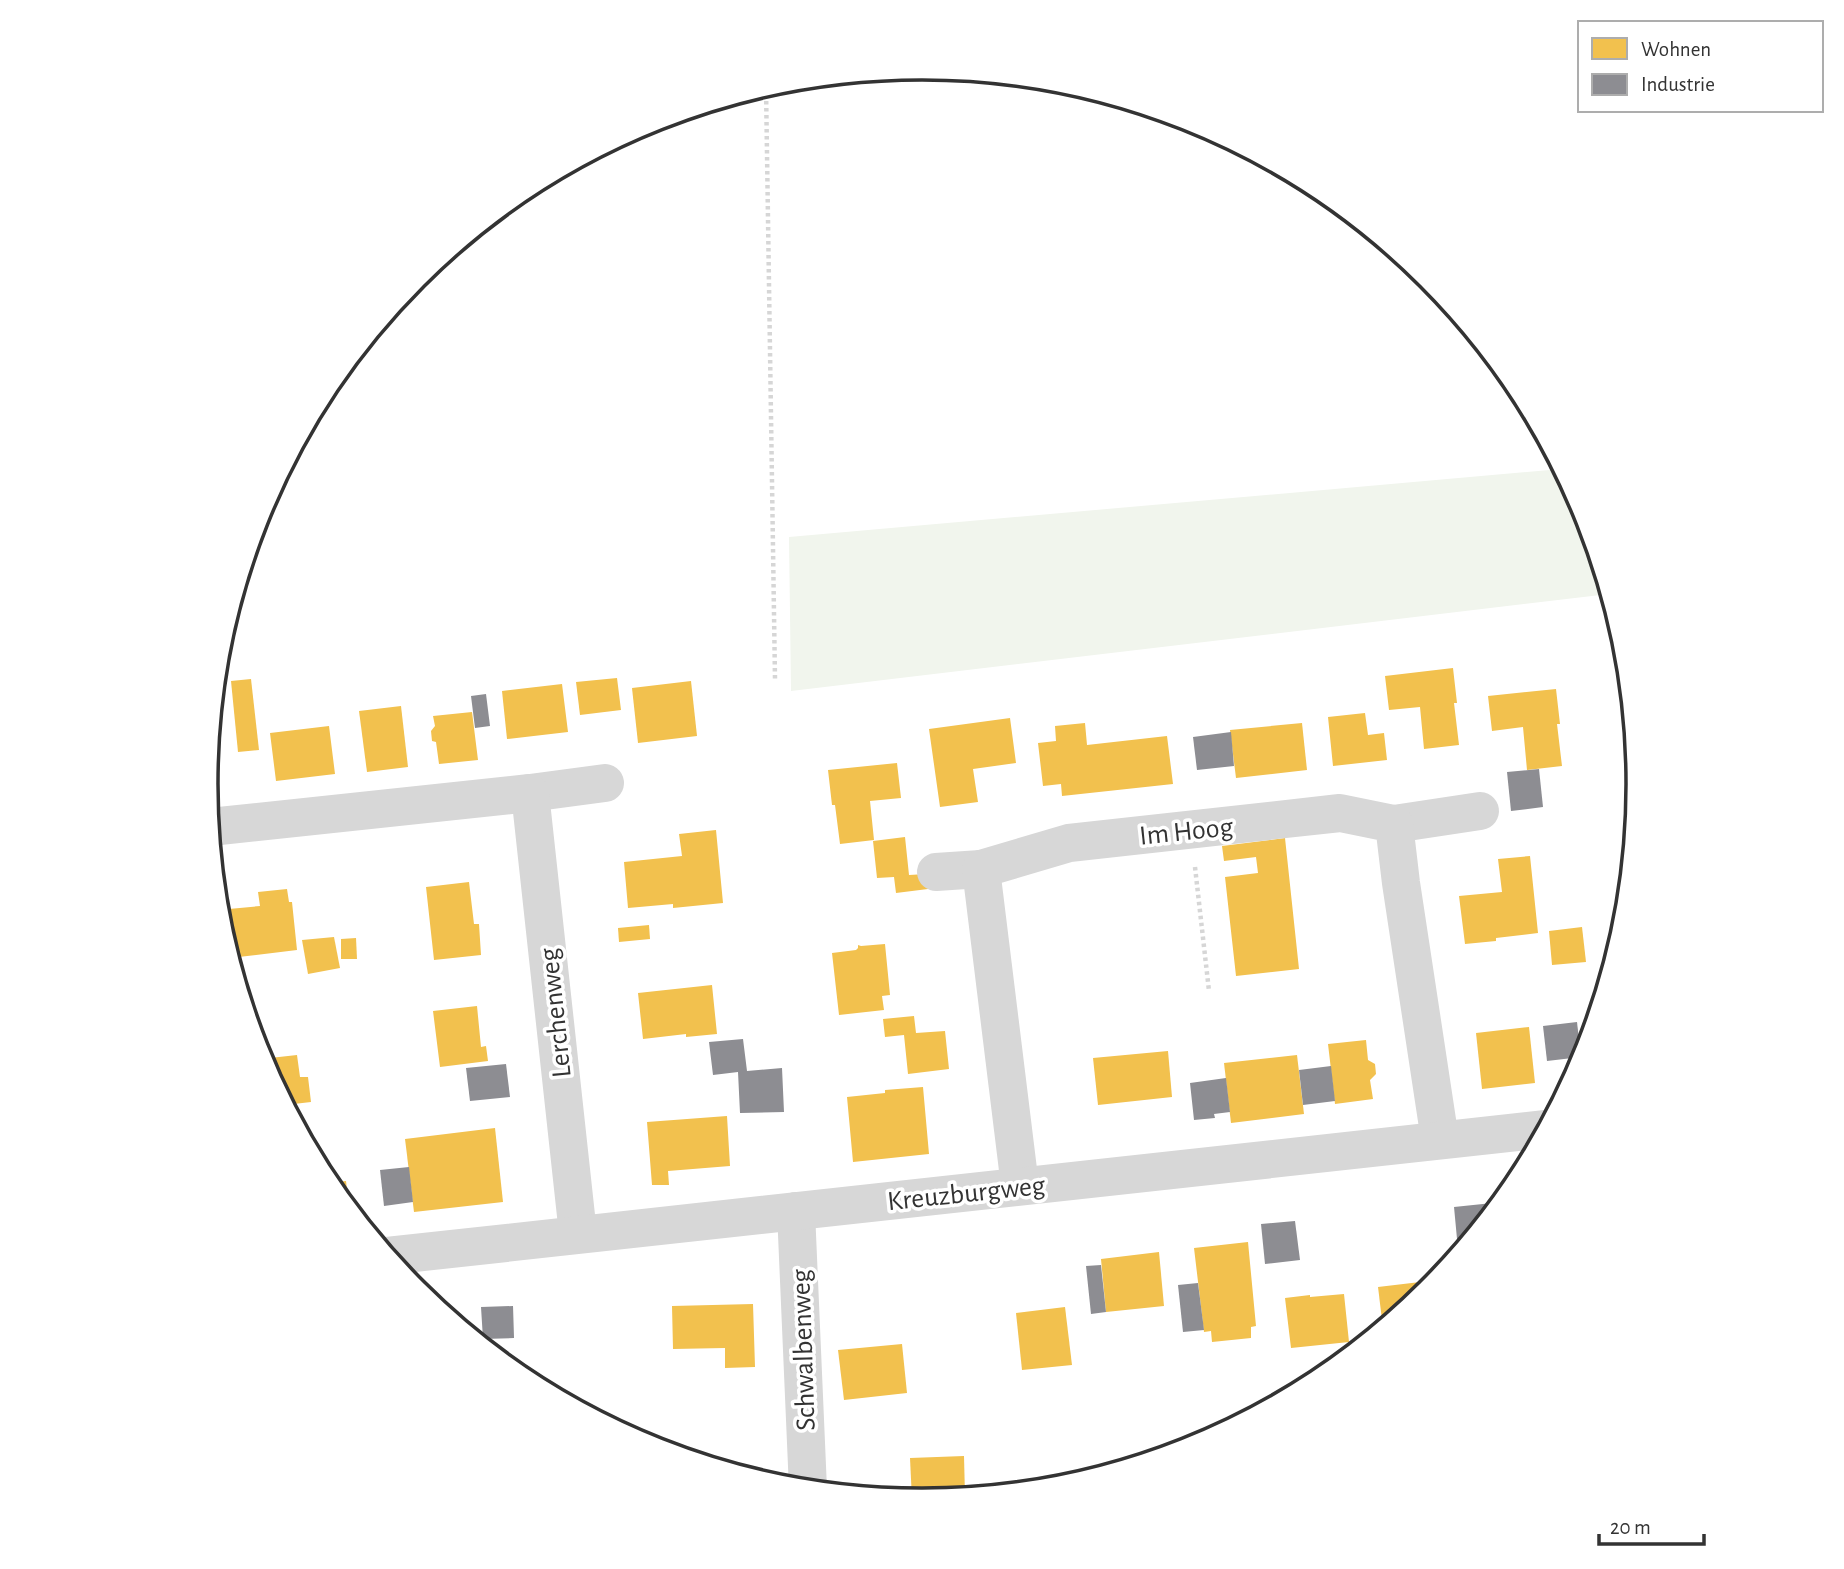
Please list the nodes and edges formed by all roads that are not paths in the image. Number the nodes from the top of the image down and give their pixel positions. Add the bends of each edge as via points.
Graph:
1 (605, 783) dead end
2 (530, 793) junction
3 (1480, 811) dead end
4 (1394, 824) junction
5 (220, 826) edge
6 (981, 869) junction
7 (936, 872) dead end
8 (1536, 1130) edge
9 (1440, 1140) junction
10 (1020, 1186) junction
11 (796, 1210) junction
12 (578, 1234) junction
13 (398, 1255) edge
14 (808, 1479) edge

1 - 2 street
2 - 5 street
2 - 12 street, Lerchenweg
3 - 4 street, Im Hoog
4 - 6 street, Im Hoog via 1340,813 1069,843
4 - 9 street
6 - 7 street, Im Hoog
6 - 10 street
8 - 9 street, Kreuzburgweg
9 - 10 street, Kreuzburgweg
10 - 11 street, Kreuzburgweg
11 - 12 street, Kreuzburgweg
11 - 14 street, Schwalbenweg
12 - 13 street, Kreuzburgweg

